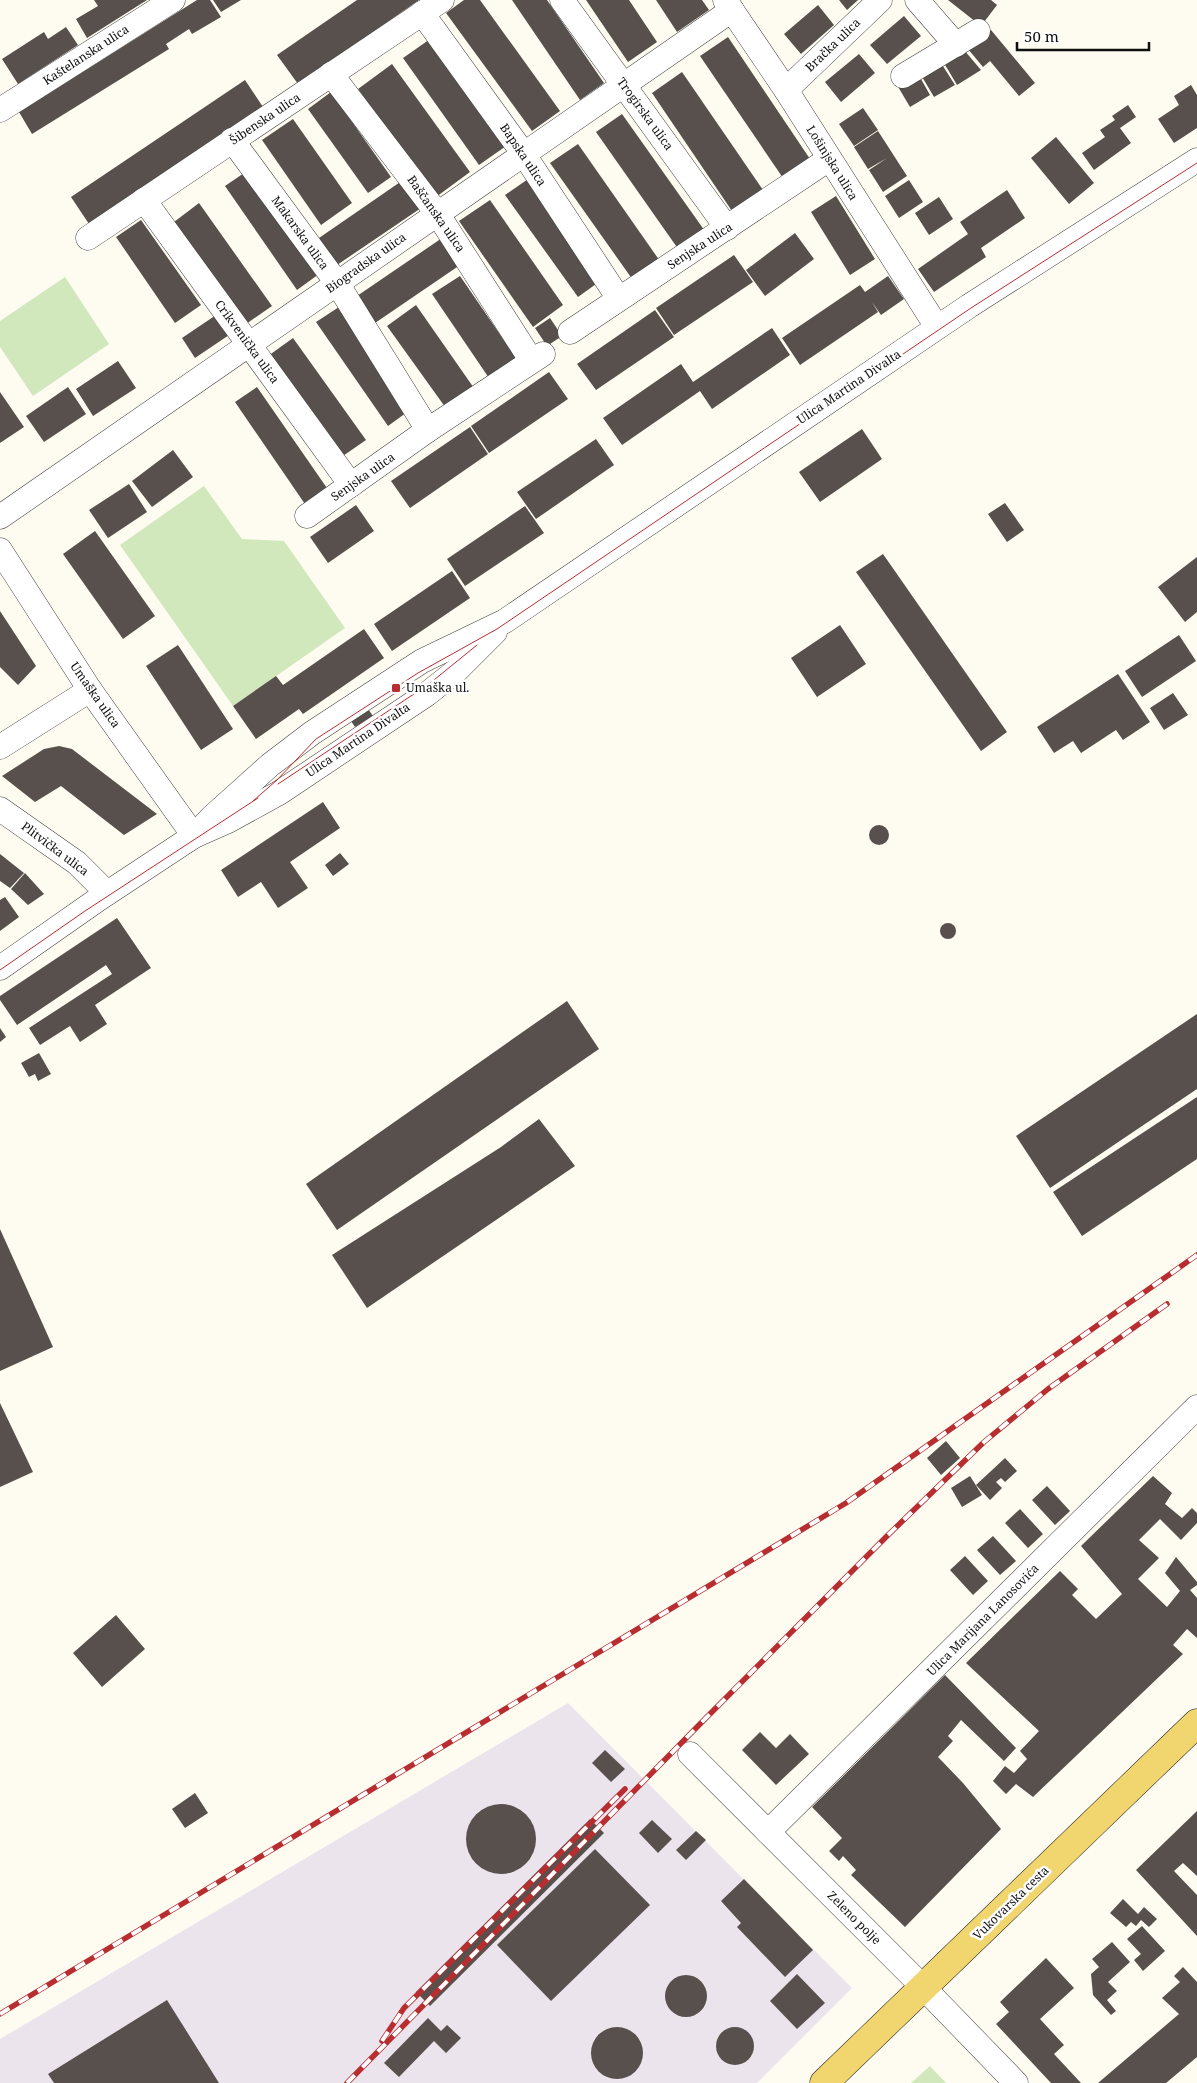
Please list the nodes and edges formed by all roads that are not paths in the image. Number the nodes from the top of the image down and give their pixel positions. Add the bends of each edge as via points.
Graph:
1 (173, 0) edge
2 (562, 0) edge
3 (880, 0) edge
4 (917, 0) edge
5 (729, 5) edge
6 (432, 6) edge
7 (978, 31) dead end
8 (956, 45) junction
9 (331, 74) junction
10 (903, 76) dead end
11 (624, 85) junction
12 (786, 90) junction
13 (0, 110) edge
14 (232, 140) junction
15 (523, 153) junction
16 (829, 159) junction
17 (1197, 160) edge
18 (144, 200) junction
19 (438, 213) junction
20 (727, 228) junction
21 (88, 238) dead end
22 (337, 283) junction
23 (619, 299) junction
24 (937, 327) junction
25 (570, 332) dead end
26 (248, 344) junction
27 (537, 357) joint
28 (428, 430) junction
29 (351, 485) junction
30 (307, 516) dead end
31 (0, 517) edge
32 (0, 550) edge
33 (505, 621) junction
34 (90, 690) junction
35 (0, 747) edge
36 (0, 809) edge
37 (194, 836) junction
38 (107, 893) junction
39 (0, 968) edge
40 (1197, 1407) edge
41 (1197, 1723) edge
42 (690, 1754) dead end
43 (768, 1832) junction
44 (923, 1987) junction
45 (824, 2083) edge
46 (1016, 2083) edge

1 - 13 street, Kaštelanska ulica
2 - 11 street, Trogirska ulica
3 - 12 street, Bračka ulica
4 - 8 street
5 - 11 street, Biogradska ulica
5 - 12 street, Lošinjska ulica
6 - 9 street, Šibenska ulica
6 - 15 street, Bapska ulica
7 - 8 street
8 - 10 street
9 - 14 street, Šibenska ulica
9 - 19 street, Baščanska ulica
11 - 15 street, Biogradska ulica
11 - 20 street, Trogirska ulica
12 - 16 street, Lošinjska ulica
14 - 18 street, Šibenska ulica
14 - 22 street, Makarska ulica
15 - 19 street, Biogradska ulica
15 - 23 street, Bapska ulica
16 - 20 street, Senjska ulica
16 - 24 street, Lošinjska ulica
17 - 24 street, Ulica Martina Divalta
18 - 21 street, Šibenska ulica
18 - 26 street, Crikvenička ulica
19 - 22 street, Biogradska ulica
19 - 27 street, Baščanska ulica
20 - 23 street, Senjska ulica
22 - 26 street, Biogradska ulica
22 - 28 street, Makarska ulica
23 - 25 street, Senjska ulica
24 - 33 street, Ulica Martina Divalta
26 - 29 street, Crikvenička ulica
26 - 31 street, Biogradska ulica
27 - 28 street, Senjska ulica
28 - 29 street, Senjska ulica
29 - 30 street, Senjska ulica
32 - 34 street, Umaška ulica
33 - 37 street, Ulica Martina Divalta via 456,672 427,694 279,792
33 - 37 street, Ulica Martina Divalta via 422,661 298,743 230,800
34 - 35 street
34 - 37 street, Umaška ulica
36 - 38 street, Plitvička ulica via 77,863
37 - 38 street, Ulica Martina Divalta
38 - 39 street, Ulica Martina Divalta
40 - 43 street, Ulica Marijana Lanosovića
41 - 44 main road, Vukovarska cesta
42 - 43 street, Zeleno polje
43 - 44 street, Zeleno polje
44 - 45 main road, Vukovarska cesta
44 - 46 street, Zeleno polje

